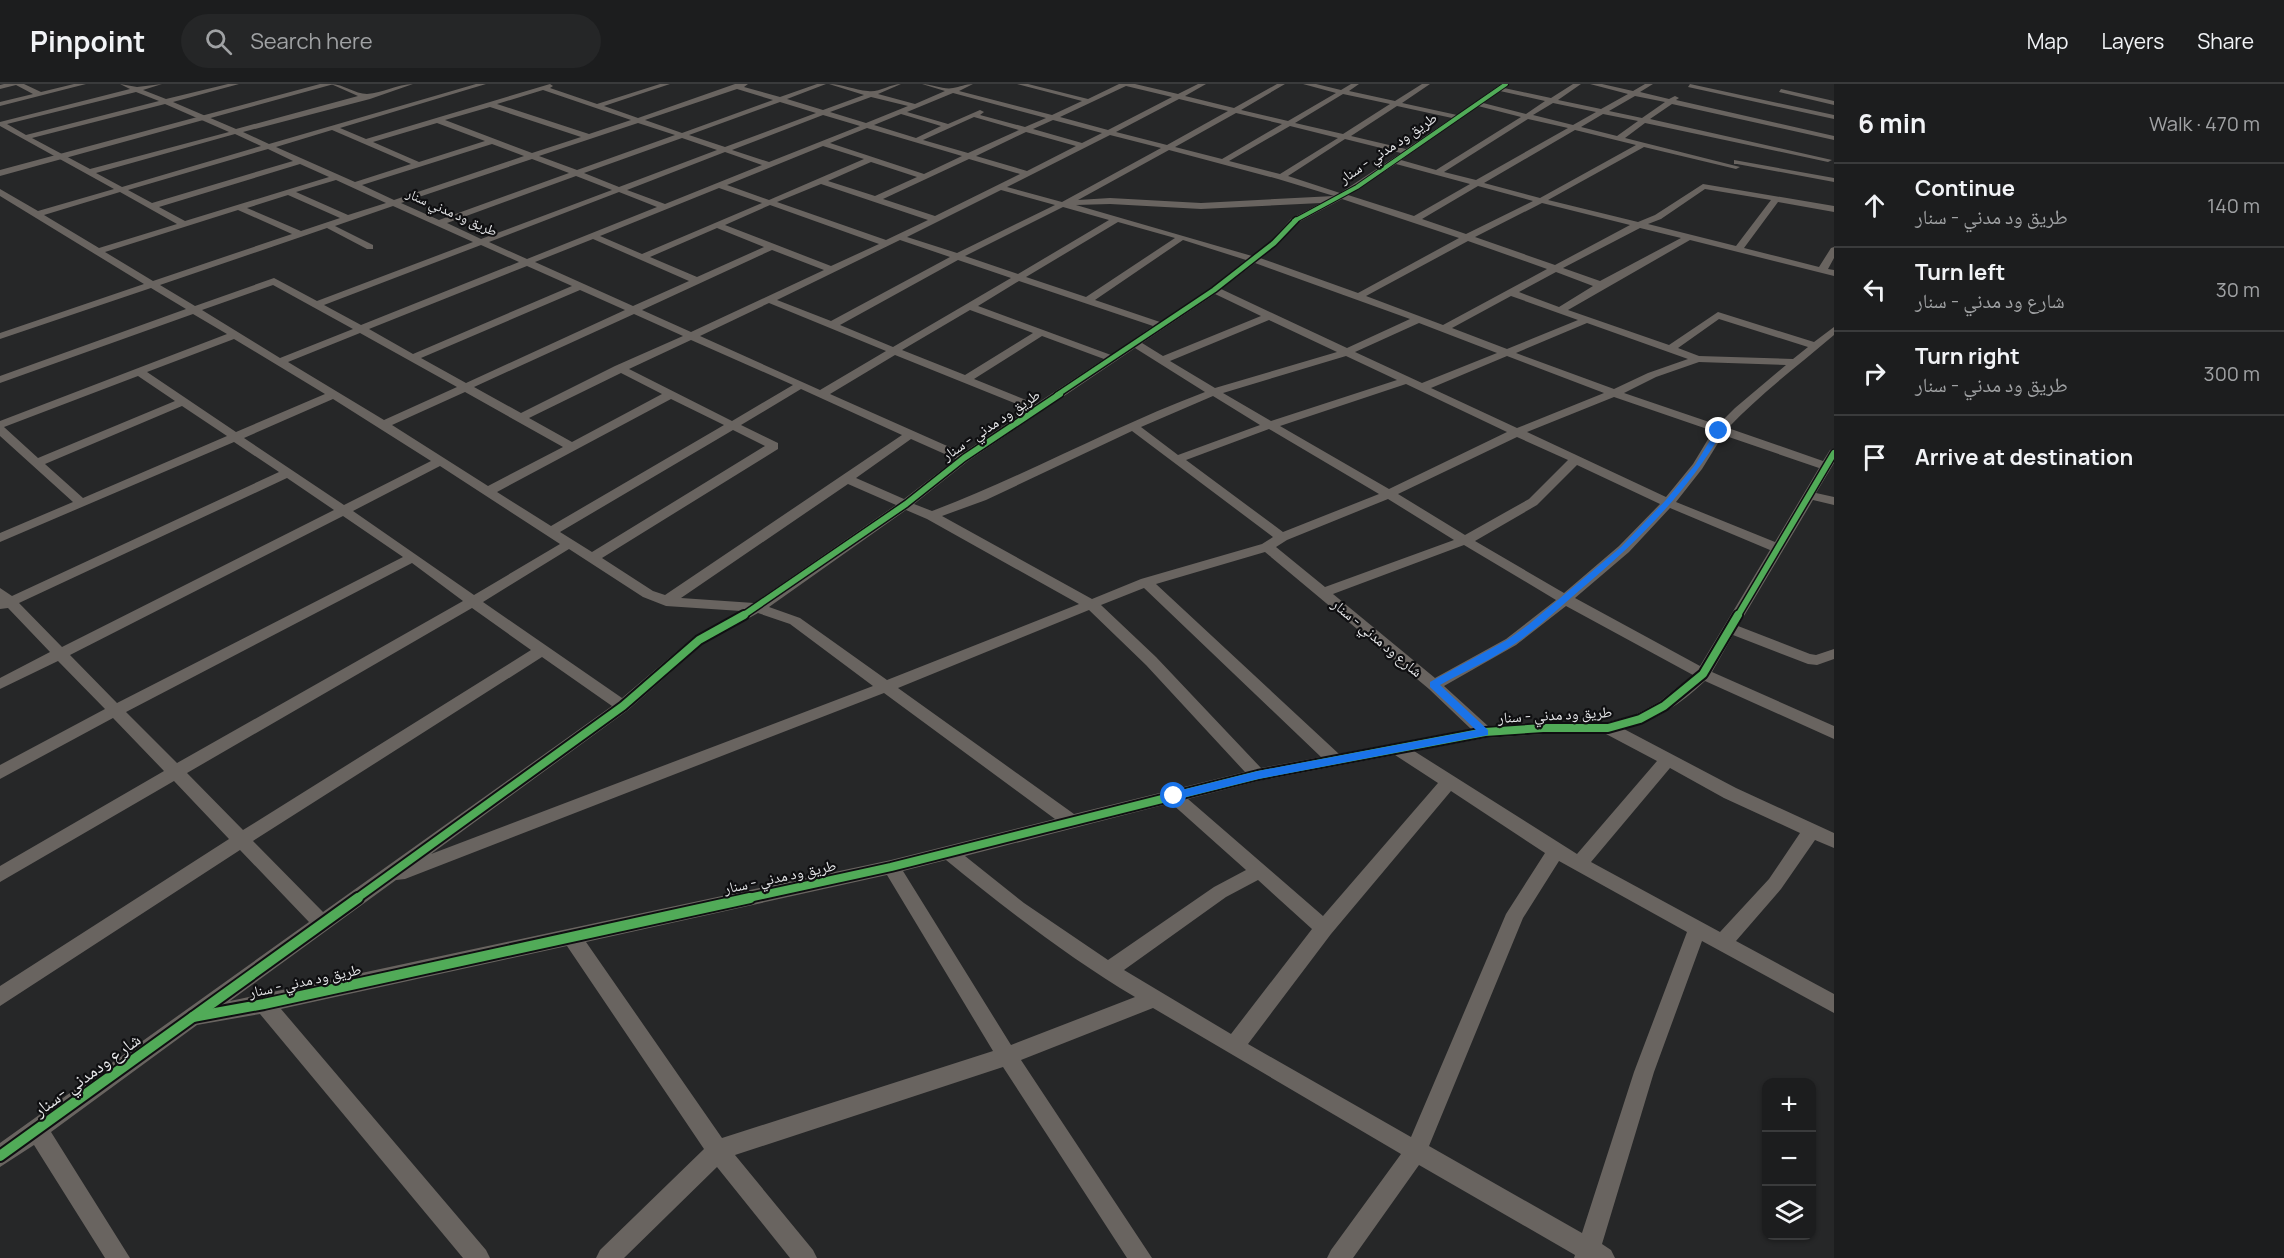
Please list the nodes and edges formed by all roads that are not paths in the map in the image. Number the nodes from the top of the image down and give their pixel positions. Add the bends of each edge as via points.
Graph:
1 (13, 84) edge
2 (19, 84) edge
3 (83, 84) edge
4 (123, 84) edge
5 (159, 84) edge
6 (236, 84) edge
7 (319, 84) edge
8 (332, 84) edge
9 (410, 84) edge
10 (483, 84) edge
11 (556, 84) edge
12 (667, 84) edge
13 (727, 84) edge
14 (823, 84) edge
15 (832, 84) edge
16 (898, 84) edge
17 (925, 84) edge
18 (970, 84) edge
19 (1020, 84) edge
20 (1044, 84) edge
21 (1126, 84) edge
22 (1203, 84) edge
23 (1282, 84) edge
24 (1306, 84) edge
25 (1356, 84) edge
26 (1427, 84) edge
27 (1578, 84) edge
28 (1593, 84) edge
29 (1650, 84) edge
30 (1790, 84) edge
31 (741, 85) edge
32 (1691, 85) edge
33 (1502, 86) edge
34 (0, 87) edge
35 (638, 87) dead end
36 (543, 88) junction
37 (1035, 88) junction
38 (137, 90) junction
39 (648, 90) junction
40 (952, 91) junction
41 (1781, 91) junction
42 (455, 92) junction
43 (1343, 92) junction
44 (1635, 93) junction
45 (39, 94) junction
46 (871, 94) junction
47 (365, 96) junction
48 (1178, 97) junction
49 (780, 99) junction
50 (1089, 101) junction
51 (1551, 101) junction
52 (1670, 101) junction
53 (167, 102) junction
54 (1833, 102) edge
55 (1767, 103) junction
56 (0, 104) edge
57 (490, 104) junction
58 (999, 104) junction
59 (1395, 104) junction
60 (1477, 104) junction
61 (598, 106) junction
62 (915, 106) junction
63 (398, 108) junction
64 (1234, 111) junction
65 (900, 112) junction
66 (1603, 112) junction
67 (822, 113) junction
68 (973, 115) junction
69 (1526, 116) junction
70 (202, 117) junction
71 (1458, 117) junction
72 (1834, 117) edge
73 (1054, 118) junction
74 (436, 120) junction
75 (1726, 120) junction
76 (638, 121) junction
77 (1643, 121) junction
78 (1809, 122) junction
79 (0, 124) edge
80 (1289, 124) junction
81 (865, 126) junction
82 (948, 126) junction
83 (333, 128) junction
84 (1575, 128) junction
85 (1026, 130) junction
86 (1107, 131) junction
87 (235, 132) junction
88 (682, 135) junction
89 (1711, 135) junction
90 (26, 137) junction
91 (589, 137) junction
92 (1343, 137) junction
93 (1619, 138) junction
94 (1834, 138) edge
95 (492, 141) junction
96 (915, 141) junction
97 (366, 142) junction
98 (822, 144) junction
99 (1643, 144) junction
100 (1749, 144) junction
101 (1080, 145) junction
102 (268, 147) junction
103 (1169, 147) junction
104 (726, 149) junction
105 (1407, 152) junction
106 (60, 156) junction
107 (532, 156) junction
108 (970, 157) junction
109 (1831, 157) edge
110 (871, 159) junction
111 (300, 161) junction
112 (1395, 161) junction
113 (1224, 162) junction
114 (1736, 164) junction
115 (419, 165) junction
116 (770, 165) junction
117 (0, 172) edge
118 (90, 172) junction
119 (1438, 172) junction
120 (576, 173) junction
121 (1025, 173) junction
122 (336, 177) junction
123 (926, 177) junction
124 (1281, 177) junction
125 (1817, 177) junction
126 (1834, 180) edge
127 (821, 181) junction
128 (1480, 183) junction
129 (355, 185) junction
130 (719, 185) junction
131 (998, 187) junction
132 (620, 189) junction
133 (122, 190) junction
134 (1734, 191) junction
135 (0, 192) edge
136 (289, 192) junction
137 (1342, 195) junction
138 (876, 199) junction
139 (1776, 199) junction
140 (1331, 200) junction
141 (1539, 200) junction
142 (393, 202) junction
143 (768, 203) junction
144 (1060, 204) junction
145 (153, 206) junction
146 (665, 207) junction
147 (240, 208) junction
148 (1834, 209) edge
149 (37, 214) junction
150 (347, 218) junction
151 (935, 219) junction
152 (1117, 219) junction
153 (1415, 219) junction
154 (439, 223) junction
155 (185, 225) junction
156 (327, 225) junction
157 (717, 225) junction
158 (1643, 225) junction
159 (299, 234) junction
160 (593, 236) junction
161 (899, 237) junction
162 (1182, 237) junction
163 (1467, 237) junction
164 (1689, 237) junction
165 (482, 242) junction
166 (886, 243) junction
167 (773, 246) junction
168 (370, 247) dead end
169 (1738, 249) junction
170 (1834, 250) edge
171 (99, 251) junction
172 (958, 256) junction
173 (642, 257) junction
174 (1255, 259) junction
175 (527, 263) junction
176 (1555, 269) junction
177 (832, 270) junction
178 (1822, 270) junction
179 (1834, 273) edge
180 (1021, 277) junction
181 (698, 281) junction
182 (151, 284) junction
183 (1601, 285) junction
184 (581, 286) junction
185 (1214, 290) junction
186 (1511, 293) junction
187 (1361, 295) junction
188 (769, 300) junction
189 (1088, 300) junction
190 (317, 304) junction
191 (972, 307) junction
192 (195, 310) junction
193 (636, 310) junction
194 (1561, 310) junction
195 (1270, 316) junction
196 (1419, 319) junction
197 (1587, 320) junction
198 (832, 325) junction
199 (1163, 326) junction
200 (1445, 328) junction
201 (362, 329) junction
202 (1834, 330) edge
203 (1041, 332) junction
204 (234, 335) junction
205 (0, 336) edge
206 (692, 336) junction
207 (1136, 344) junction
208 (1817, 346) junction
209 (1670, 349) junction
210 (896, 351) junction
211 (1345, 353) junction
212 (1508, 353) junction
213 (414, 357) junction
214 (1113, 359) junction
215 (1698, 359) junction
216 (1163, 360) junction
217 (279, 362) junction
218 (1797, 362) junction
219 (619, 368) junction
220 (139, 372) junction
221 (0, 380) edge
222 (965, 380) junction
223 (1406, 381) junction
224 (801, 385) junction
225 (466, 387) junction
226 (1420, 388) junction
227 (1214, 392) junction
228 (1614, 393) junction
229 (671, 394) junction
230 (821, 394) junction
231 (333, 395) junction
232 (184, 401) junction
233 (1038, 409) junction
234 (522, 417) junction
235 (383, 424) junction
236 (0, 425) edge
237 (734, 425) junction
238 (1270, 425) junction
239 (1132, 426) junction
240 (0, 430) edge
241 (1719, 431) junction
242 (1517, 432) junction
243 (909, 435) junction
244 (238, 436) junction
245 (573, 447) junction
246 (1834, 453) edge
247 (964, 458) junction
248 (1178, 459) junction
249 (1575, 460) junction
250 (441, 461) junction
251 (38, 462) junction
252 (1825, 466) junction
253 (289, 472) junction
254 (848, 479) junction
255 (489, 491) junction
256 (1389, 494) junction
257 (1808, 495) junction
258 (1834, 501) edge
259 (82, 503) junction
260 (1668, 503) junction
261 (906, 504) junction
262 (344, 510) junction
263 (932, 516) junction
264 (551, 532) junction
265 (1282, 537) junction
266 (0, 538) edge
267 (1466, 540) junction
268 (570, 543) junction
269 (1267, 547) junction
270 (1778, 548) junction
271 (413, 557) junction
272 (593, 558) junction
273 (1146, 582) junction
274 (1323, 593) junction
275 (1564, 598) junction
276 (3, 600) edge
277 (666, 601) junction
278 (473, 602) junction
279 (1091, 604) junction
280 (757, 608) junction
281 (1731, 629) junction
282 (543, 649) junction
283 (61, 652) junction
284 (1834, 654) edge
285 (1703, 674) junction
286 (0, 684) edge
287 (1434, 685) junction
288 (888, 686) junction
289 (623, 705) junction
290 (116, 710) junction
291 (1608, 728) junction
292 (1485, 732) junction
293 (1834, 733) edge
294 (1396, 748) junction
295 (1334, 759) junction
296 (1667, 760) junction
297 (0, 773) edge
298 (174, 774) junction
299 (1258, 775) junction
300 (1449, 782) junction
301 (1174, 796) junction
302 (1070, 821) junction
303 (1811, 831) junction
304 (240, 841) junction
305 (1834, 841) edge
306 (1556, 851) junction
307 (949, 853) junction
308 (1580, 863) junction
309 (891, 867) junction
310 (1259, 871) junction
311 (0, 875) edge
312 (377, 882) junction
313 (321, 922) junction
314 (1324, 928) junction
315 (1697, 930) junction
316 (572, 937) junction
317 (1723, 942) junction
318 (1108, 971) junction
319 (0, 997) edge
320 (1154, 999) junction
321 (264, 1004) junction
322 (1834, 1004) edge
323 (190, 1017) junction
324 (1234, 1047) junction
325 (1007, 1056) junction
326 (37, 1130) junction
327 (719, 1150) junction
328 (1416, 1151) junction
329 (0, 1156) edge
330 (1593, 1256) edge
331 (118, 1258) edge
332 (478, 1258) edge
333 (608, 1258) edge
334 (805, 1258) edge
335 (1140, 1258) edge
336 (1339, 1258) edge

1 - 34 street
2 - 45 street
3 - 45 street
4 - 38 street
5 - 38 street
6 - 53 street
7 - 70 street
8 - 47 street
8 - 70 street
9 - 47 street
10 - 42 street
11 - 36 street
12 - 39 street
13 - 31 street
14 - 49 street
15 - 46 street
16 - 46 street
17 - 40 street, طريق ود مدني - سنار
18 - 40 street
19 - 37 street
20 - 37 street
21 - 48 street, طريق ود مدني - سنار
21 - 50 street
22 - 48 street
23 - 64 street
24 - 43 street, طريق ود مدني - سنار
25 - 43 street
26 - 59 street
27 - 51 street
28 - 44 street
29 - 44 street
30 - 41 street
31 - 49 street
31 - 76 street
32 - 52 street
32 - 55 street
33 - 51 street, طريق ود مدني - سنار
33 - 60 street, طريق ود مدني - سنار
35 - 39 street
36 - 57 street
36 - 61 street
37 - 50 street
38 - 53 street
38 - 79 street
39 - 61 street
40 - 58 street, طريق ود مدني - سنار
40 - 62 street
41 - 54 street
41 - 55 street
42 - 57 street
42 - 63 street
43 - 59 street, طريق ود مدني - سنار
43 - 80 street
44 - 52 street
44 - 66 street
45 - 56 street
46 - 62 street
46 - 67 street
47 - 63 street
47 - 87 street
48 - 64 street, طريق ود مدني - سنار
48 - 86 street
49 - 67 street
49 - 88 street
50 - 73 street
51 - 66 street, طريق ود مدني - سنار
51 - 69 street
52 - 75 street
52 - 77 street
53 - 70 street
53 - 90 street
54 - 78 street
55 - 78 street
57 - 74 street
57 - 91 street
58 - 68 street
58 - 73 street, طريق ود مدني - سنار
59 - 71 street, طريق ود مدني - سنار
59 - 92 street
60 - 69 street
60 - 71 street, طريق ود مدني - سنار
61 - 76 street
62 - 65 street
63 - 83 street
64 - 80 street, طريق ود مدني - سنار
64 - 103 street
65 - 81 street
65 - 82 street
66 - 77 street, طريق ود مدني - سنار
66 - 84 street
67 - 81 street
67 - 104 street
68 - 82 street
68 - 85 street
69 - 84 street
69 - 119 street
70 - 87 street, طريق ود مدني سنار
70 - 106 street
71 - 105 street, طريق ود مدني - سنار
72 - 78 street
73 - 85 street
73 - 86 street, طريق ود مدني - سنار
74 - 95 street
74 - 97 street
75 - 78 street
75 - 89 street
76 - 88 street
76 - 91 street
77 - 89 street, طريق ود مدني - سنار
77 - 93 street
78 - 94 street
79 - 90 street
80 - 92 street, طريق ود مدني - سنار
80 - 113 street
81 - 96 street
81 - 98 street
82 - 96 street
83 - 97 street
83 - 102 street
84 - 93 street
84 - 128 street
85 - 101 street
85 - 108 street
86 - 101 street
86 - 103 street, طريق ود مدني - سنار
87 - 102 street, طريق ود مدني سنار
87 - 118 street
88 - 104 street
88 - 120 street
89 - 100 street, طريق ود مدني - سنار
90 - 106 street
91 - 107 street
92 - 105 street, طريق ود مدني - سنار
92 - 124 street
93 - 99 street
95 - 107 street
95 - 115 street
96 - 108 street
97 - 115 street
98 - 110 street
98 - 116 street
99 - 114 street
99 - 141 street
100 - 109 street, طريق ود مدني - سنار
100 - 114 street
101 - 121 street
102 - 111 street, طريق ود مدني سنار
102 - 133 street
103 - 113 street, طريق ود مدني - سنار
103 - 144 street
104 - 116 street
104 - 132 street
105 - 112 street, طريق ود مدني - سنار
106 - 117 street
106 - 118 street
107 - 120 street
107 - 142 street
108 - 121 street
108 - 123 street
109 - 125 street, طريق ود مدني - سنار
110 - 123 street
110 - 127 street
111 - 122 street, طريق ود مدني سنار
111 - 145 street
112 - 119 street, طريق ود مدني - سنار
112 - 137 street, طريق ود مدني - سنار
113 - 124 street, طريق ود مدني - سنار
114 - 125 street
114 - 134 street
115 - 129 street
116 - 130 street
118 - 133 street
119 - 128 street, طريق ود مدني - سنار
120 - 132 street
120 - 154 street
121 - 131 street
122 - 129 street, طريق ود مدني سنار
122 - 136 street
123 - 138 street
124 - 137 street, طريق ود مدني - سنار
125 - 126 street
127 - 138 street
127 - 143 street
128 - 141 street, طريق ود مدني - سنار
128 - 153 street
129 - 142 street, طريق ود مدني سنار
130 - 143 street
130 - 146 street
131 - 144 street
131 - 151 street
132 - 146 street
132 - 165 street
133 - 145 street
133 - 149 street
134 - 139 street
134 - 158 street via 1703,186
135 - 149 street
136 - 147 street
136 - 150 street
137 - 140 street, طريق ود مدني - سنار
137 - 153 street, طريق ود مدني - سنار
138 - 151 street
139 - 148 street
139 - 169 street
140 - 144 street via 1201,206 1110,201
140 - 174 street, طريق ود مدني - سنار via 1294,221
141 - 158 street, طريق ود مدني - سنار
141 - 163 street
142 - 150 street
142 - 154 street, طريق ود مدني سنار
143 - 157 street
143 - 166 street
144 - 152 street
144 - 172 street
145 - 155 street
146 - 160 street
147 - 155 street
147 - 159 street
149 - 171 street
150 - 156 street
151 - 161 street
152 - 162 street
152 - 180 street
153 - 163 street, طريق ود مدني - سنار
154 - 165 street, طريق ود مدني سنار
155 - 171 street
156 - 159 street
156 - 168 street
157 - 167 street
157 - 173 street
158 - 164 street, طريق ود مدني - سنار
158 - 176 street
159 - 182 street
160 - 173 street
160 - 175 street
161 - 166 street
161 - 172 street
162 - 174 street
162 - 189 street
163 - 176 street, طريق ود مدني - سنار
163 - 187 street
164 - 169 street, طريق ود مدني - سنار
164 - 183 street
165 - 175 street, طريق ود مدني سنار
165 - 190 street
166 - 177 street
167 - 177 street
167 - 181 street
169 - 178 street, طريق ود مدني - سنار
170 - 178 street
171 - 182 street
172 - 180 street
172 - 198 street
173 - 181 street
174 - 185 street, طريق ود مدني - سنار
174 - 187 street
175 - 184 street, طريق ود مدني سنار
175 - 201 street
176 - 183 street, طريق ود مدني - سنار
176 - 186 street
177 - 188 street
178 - 179 street, طريق ود مدني - سنار
180 - 189 street
180 - 191 street
181 - 193 street
182 - 192 street
182 - 205 street
183 - 194 street
184 - 193 street, طريق ود مدني سنار
184 - 213 street
185 - 195 street
185 - 199 street, طريق ود مدني - سنار
186 - 194 street, طريق ود مدني - سنار
186 - 200 street
187 - 196 street
188 - 198 street
188 - 206 street
189 - 199 street
190 - 192 street via 274,281
190 - 201 street
191 - 203 street
191 - 210 street
192 - 204 street
192 - 221 street
193 - 206 street, طريق ود مدني سنار
193 - 225 street
194 - 197 street, طريق ود مدني - سنار
195 - 211 street
195 - 216 street
196 - 200 street
196 - 211 street
197 - 209 street, طريق ود مدني - سنار
197 - 212 street
198 - 210 street
199 - 207 street, طريق ود مدني - سنار
200 - 212 street
201 - 213 street
201 - 217 street
202 - 208 street
203 - 214 street
203 - 222 street
204 - 217 street
204 - 220 street
206 - 219 street
206 - 224 street, طريق ود مدني سنار
207 - 214 street, طريق ود مدني - سنار
207 - 216 street
208 - 209 street via 1718,315
208 - 218 street
209 - 215 street, طريق ود مدني - سنار
210 - 222 street
210 - 230 street
211 - 223 street
211 - 227 street
212 - 226 street
212 - 228 street
213 - 225 street
214 - 233 street, طريق ود مدني - سنار
215 - 218 street, طريق ود مدني - سنار
215 - 228 street, طريق ود مدني - سنار
216 - 227 street
217 - 231 street
218 - 241 street
219 - 229 street
219 - 234 street
220 - 232 street
220 - 236 street
222 - 233 street
223 - 226 street
223 - 238 street
224 - 230 street, طريق ود مدني سنار
224 - 237 street
225 - 234 street
225 - 235 street
226 - 242 street
227 - 238 street
227 - 239 street
228 - 241 street
228 - 242 street, طريق ود مدني - سنار
229 - 237 street
229 - 245 street
230 - 243 street, طريق ود مدني سنار
231 - 235 street
231 - 244 street
232 - 244 street
232 - 251 street
233 - 247 street, طريق ود مدني - سنار
234 - 245 street
235 - 250 street
237 - 264 street
237 - 272 street via 774,446
238 - 248 street
238 - 256 street
239 - 248 street
239 - 263 street via 982,497
240 - 251 street
241 - 252 street
241 - 260 street via 1698,466
242 - 249 street
242 - 256 street, طريق ود مدني - سنار
243 - 247 street, طريق ود مدني سنار
243 - 254 street
244 - 253 street
244 - 259 street
245 - 255 street
246 - 252 street, طريق ود مدني - سنار
247 - 261 street, طريق ود مدني - سنار
248 - 265 street
249 - 260 street
249 - 267 street via 1533,502
250 - 255 street
250 - 262 street
251 - 259 street
252 - 257 street, طريق ود مدني - سنار
253 - 262 street
253 - 276 street
254 - 261 street
254 - 277 street
255 - 264 street
256 - 265 street, طريق ود مدني - سنار
256 - 267 street
257 - 258 street
257 - 270 street, طريق ود مدني - سنار
259 - 266 street
260 - 270 street
260 - 275 street via 1624,549
261 - 263 street
261 - 280 street, طريق ود مدني - سنار
262 - 271 street
262 - 283 street
263 - 279 street
264 - 268 street
265 - 269 street, طريق ود مدني - سنار
267 - 274 street
267 - 275 street
268 - 272 street
268 - 278 street
269 - 273 street, طريق ود مدني - سنار
269 - 274 street, شارع ود مدني - سنار
270 - 281 street, طريق ود مدني - سنار
271 - 278 street
271 - 290 street
272 - 277 street via 648,594
273 - 279 street, طريق ود مدني - سنار
273 - 295 street
274 - 287 street, شارع ود مدني - سنار
275 - 285 street
275 - 287 street via 1511,642
276 - 283 street
277 - 280 street
278 - 282 street
278 - 298 street
279 - 288 street, طريق ود مدني - سنار
279 - 299 street via 1151,661
280 - 288 street via 795,621
280 - 289 street, طريق ود مدني - سنار via 699,640
281 - 284 street via 1808,658 1817,660
281 - 285 street, طريق ود مدني - سنار
282 - 289 street
282 - 304 street
283 - 286 street
283 - 290 street
285 - 291 street, طريق ود مدني - سنار via 1664,706 1640,719
285 - 293 street
287 - 292 street, شارع ود مدني - سنار
288 - 302 street
288 - 312 street, طريق ود مدني - سنار
289 - 312 street, طريق ود مدني - سنار
290 - 297 street
290 - 298 street
291 - 292 street, طريق ود مدني - سنار
291 - 296 street, طريق ود مدني - سنار
292 - 294 street, طريق ود مدني - سنار
294 - 295 street, طريق ود مدني - سنار
294 - 300 street
295 - 299 street, طريق ود مدني - سنار
296 - 303 street, طريق ود مدني - سنار
296 - 308 street
298 - 304 street
298 - 311 street
299 - 301 street, طريق ود مدني - سنار
300 - 306 street
300 - 314 street
301 - 302 street, طريق ود مدني - سنار
301 - 310 street
302 - 307 street, طريق ود مدني - سنار
303 - 305 street, طريق ود مدني - سنار
303 - 317 street via 1774,884
304 - 313 street
304 - 319 street
306 - 308 street
306 - 328 street via 1515,914
307 - 309 street, طريق ود مدني - سنار
307 - 318 street via 1018,908
308 - 315 street
309 - 316 street, طريق ود مدني - سنار
309 - 325 street
310 - 314 street
310 - 318 street via 1220,892
312 - 313 street, طريق ود مدني - سنار
313 - 323 street, طريق ود مدني - سنار
314 - 324 street
315 - 317 street
315 - 330 street via 1644,1072
316 - 321 street, طريق ود مدني - سنار
316 - 327 street
317 - 322 street
318 - 320 street
320 - 324 street
320 - 325 street
321 - 323 street, طريق ود مدني - سنار
321 - 332 street
323 - 326 street, شارع ودمدني -سنار
324 - 328 street
325 - 327 street
325 - 335 street
326 - 329 street, شارع ودمدني -سنار
326 - 331 street
327 - 333 street
327 - 334 street
328 - 330 street
328 - 336 street

